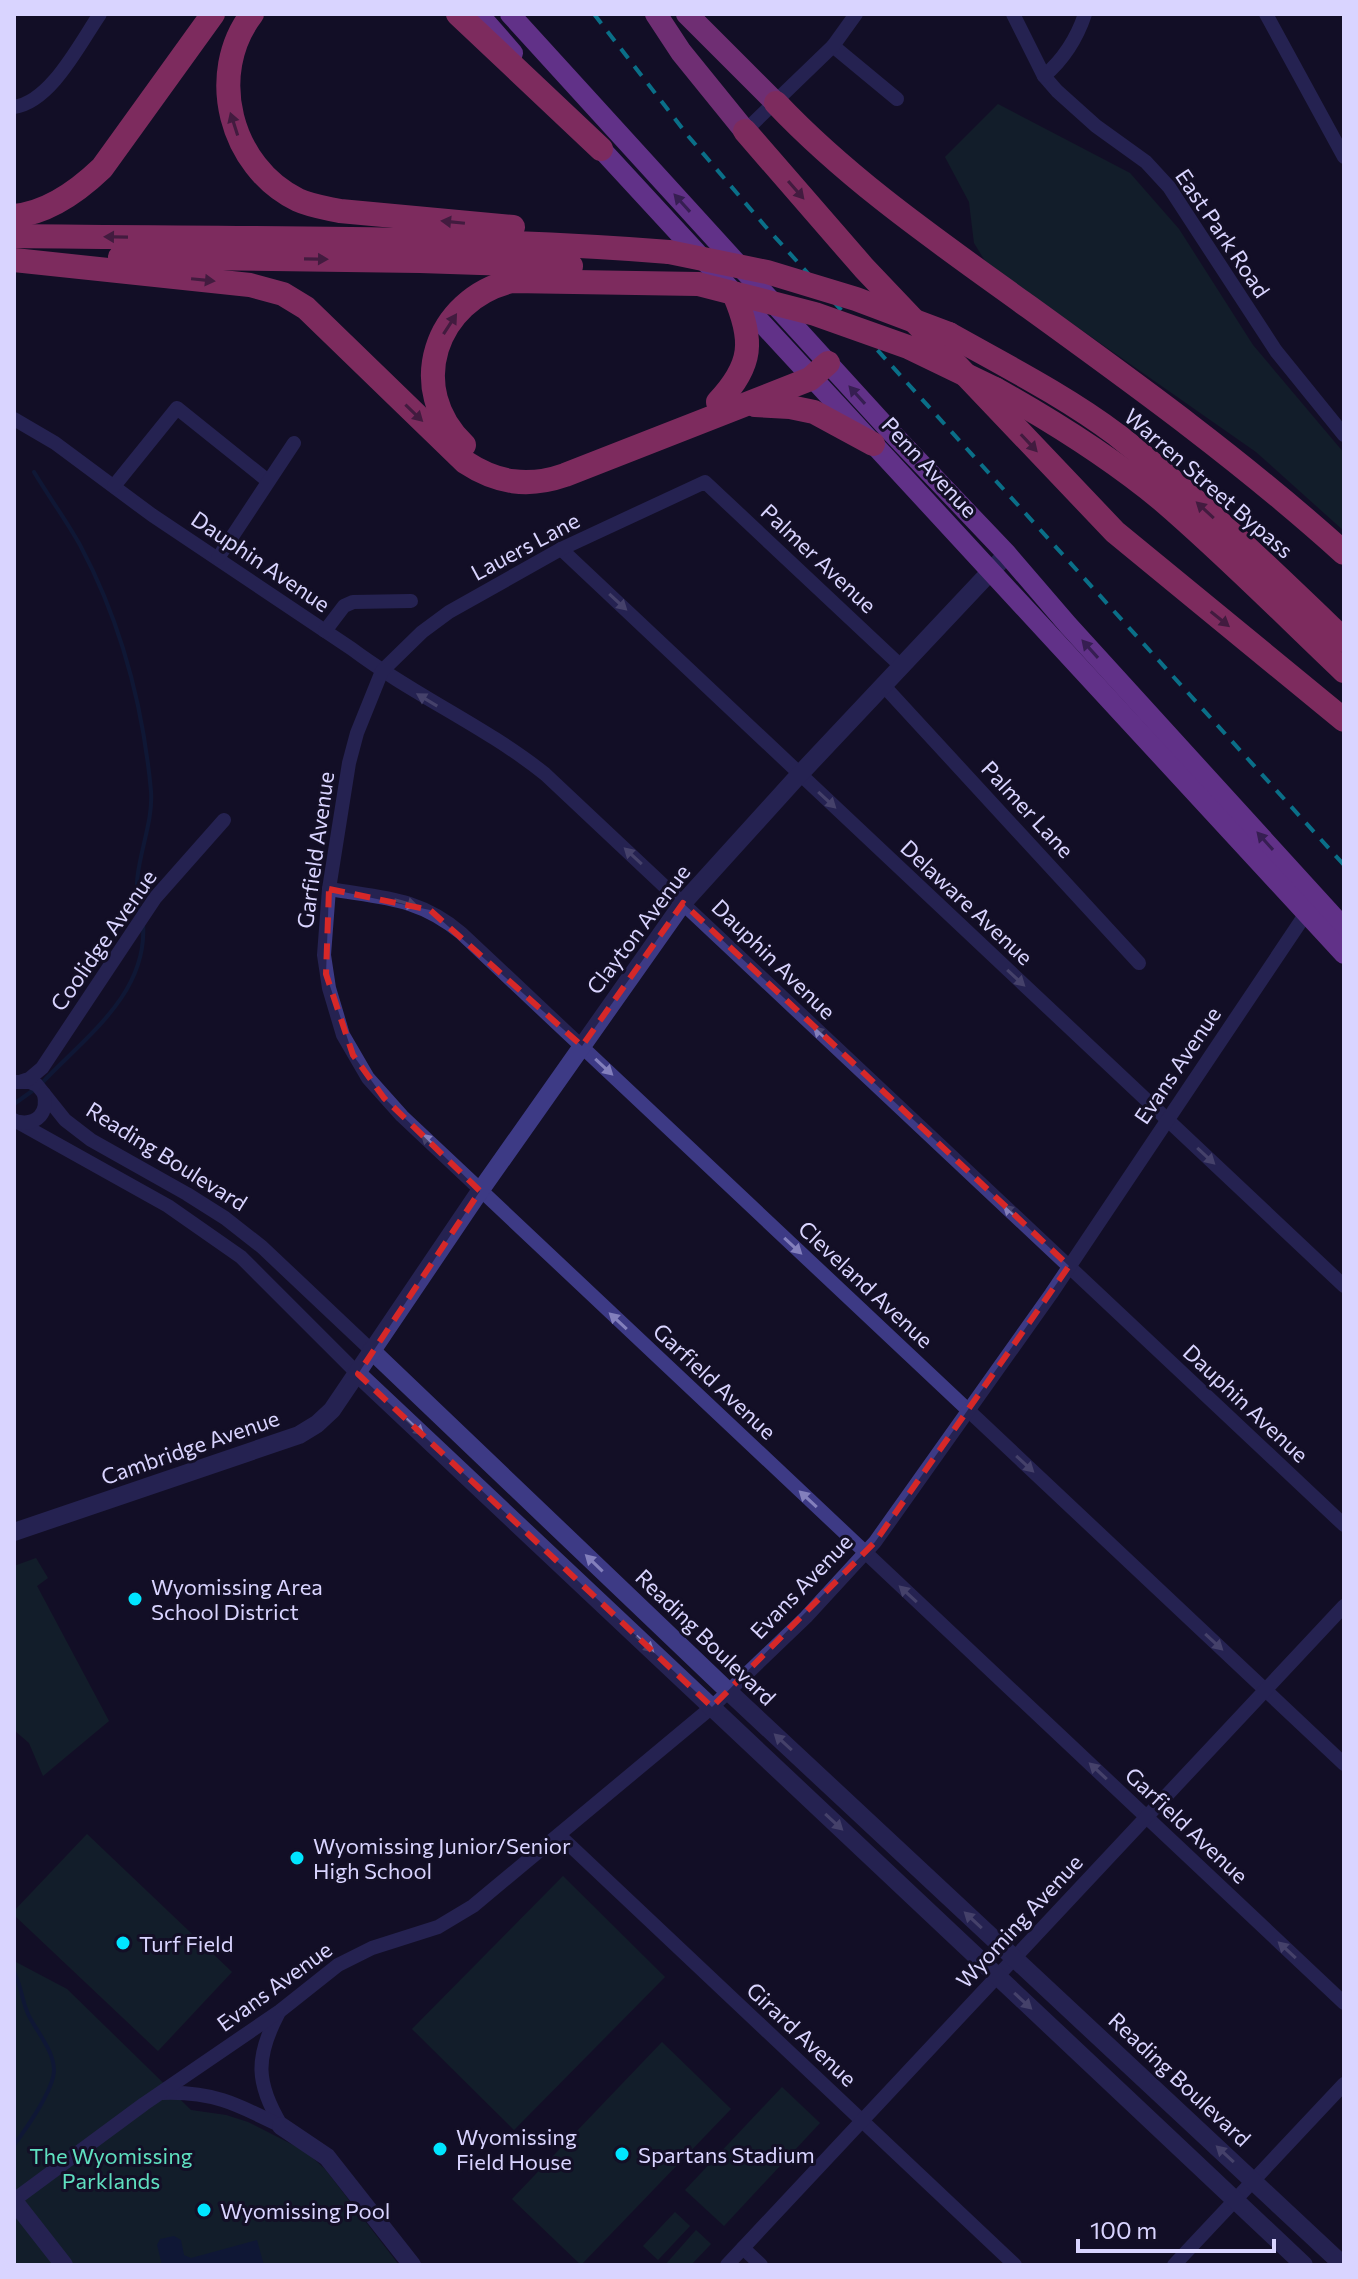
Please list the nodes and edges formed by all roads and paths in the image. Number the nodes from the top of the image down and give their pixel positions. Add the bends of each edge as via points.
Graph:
1 (100, 14) edge
2 (213, 14) edge
3 (252, 14) edge
4 (458, 14) edge
5 (479, 14) edge
6 (510, 14) edge
7 (656, 14) edge
8 (687, 14) edge
9 (856, 14) edge
10 (1013, 14) edge
11 (1085, 14) edge
12 (1266, 14) edge
13 (833, 46) junction
14 (1044, 76) junction
15 (897, 99) dead end
16 (776, 103) junction
17 (14, 107) edge
18 (745, 131) junction
19 (601, 149) junction
20 (1344, 157) edge
21 (14, 216) edge
22 (14, 236) edge
23 (669, 252) junction
24 (14, 259) edge
25 (698, 284) junction
26 (734, 294) junction
27 (814, 370) junction
28 (718, 402) junction
29 (744, 404) junction
30 (14, 419) edge
31 (1344, 435) edge
32 (294, 443) dead end
33 (873, 444) junction
34 (268, 481) junction
35 (705, 482) joint
36 (114, 486) junction
37 (561, 549) junction
38 (1344, 553) edge
39 (1007, 554) junction
40 (218, 558) junction
41 (991, 570) junction
42 (411, 601) dead end
43 (325, 631) junction
44 (1344, 640) edge
45 (902, 667) junction
46 (382, 671) junction
47 (1344, 671) edge
48 (884, 686) junction
49 (1344, 720) edge
50 (799, 775) junction
51 (224, 820) dead end
52 (329, 889) junction
53 (683, 903) junction
54 (1312, 905) junction
55 (1344, 928) edge
56 (1344, 954) edge
57 (1139, 963) dead end
58 (582, 1046) junction
59 (52, 1052) junction
60 (17, 1083) edge
61 (44, 1093) junction
62 (14, 1120) edge
63 (1168, 1120) junction
64 (480, 1191) junction
65 (1069, 1266) junction
66 (1344, 1286) edge
67 (371, 1350) junction
68 (358, 1374) junction
69 (968, 1411) junction
70 (1344, 1525) edge
71 (14, 1532) edge
72 (865, 1553) junction
73 (1344, 1606) edge
74 (1265, 1690) junction
75 (728, 1691) junction
76 (712, 1707) junction
77 (1344, 1764) edge
78 (1146, 1817) junction
79 (559, 1835) junction
80 (1015, 1958) junction
81 (998, 1977) junction
82 (1344, 2003) edge
83 (280, 2011) junction
84 (1344, 2084) edge
85 (161, 2093) junction
86 (862, 2121) junction
87 (281, 2126) junction
88 (1254, 2180) junction
89 (14, 2200) edge
90 (1235, 2200) junction
91 (743, 2248) junction
92 (64, 2265) edge
93 (412, 2265) edge
94 (727, 2265) edge
95 (761, 2265) edge
96 (1015, 2265) edge
97 (1174, 2265) edge
98 (1304, 2265) edge
99 (1343, 2265) edge

1 - 17 street via 48,88 36,100
2 - 21 highway via 102,168 58,200
23 -> 3 highway via 521,228 340,211 297,199 255,164 230,112 228,72
4 - 19 highway
5 - 19 main road, Penn Avenue
27 -> 6 main road, Penn Avenue
7 - 18 highway
8 - 16 highway
9 - 13 street
10 - 14 street, East Park Road
11 - 14 street via 1079,33
12 - 20 street
13 - 15 street
13 - 16 street
14 - 31 street, East Park Road via 1169,187 1276,351
16 - 18 street
16 - 38 highway via 859,182 1222,448
18 -> 49 highway via 864,268 1115,532
19 - 26 main road, Penn Avenue
23 -> 22 highway via 484,241
44 -> 23 highway, Warren Street Bypass, bridge via 1177,485 1061,398 949,334 856,299 767,272
24 -> 25 highway via 537,264 615,269
24 -> 29 highway via 250,285 283,294 306,308 465,462 511,482 551,480
28 -> 25 highway via 561,464 523,471 487,462 460,442 442,414 433,382 435,353 456,313 505,283
25 - 47 highway, Warren Street Bypass, bridge via 815,314 908,347 1051,420 1161,500
26 - 27 main road, Penn Avenue
26 - 28 highway via 746,328 747,357 734,385
27 - 28 highway
27 - 29 highway
27 - 33 main road, Penn Avenue
39 -> 27 main road, Penn Avenue
29 - 33 highway via 814,412
30 - 36 street, Dauphin Avenue
32 - 34 street
33 - 41 main road, Penn Avenue
34 - 36 street via 177,408
34 - 40 street
35 - 37 street, Lauers Lane
35 - 45 street, Palmer Avenue
36 - 40 street, Dauphin Avenue
37 - 46 street, Lauers Lane via 435,621
37 -> 50 street, Delaware Avenue
39 - 41 street, Clayton Avenue
54 -> 39 main road, Penn Avenue
40 - 43 street, Dauphin Avenue
41 - 45 street, Clayton Avenue
41 - 54 main road, Penn Avenue
42 - 43 street via 353,602
43 - 46 street, Dauphin Avenue
45 - 48 street, Clayton Avenue
46 - 52 street, Garfield Avenue via 353,746
53 -> 46 street, Dauphin Avenue via 525,758
48 - 50 street, Clayton Avenue
48 - 57 street, Palmer Lane
50 - 53 street, Clayton Avenue
50 -> 63 street, Delaware Avenue
51 - 59 street, Coolidge Avenue via 155,898
52 -> 58 street, Cleveland Avenue via 430,910
64 -> 52 street, Garfield Avenue via 384,1098 348,1045 326,974
53 - 58 street, Clayton Avenue
65 -> 53 street, Dauphin Avenue
54 - 55 main road, Penn Avenue
54 - 56 main road, Penn Avenue
54 - 63 street, Evans Avenue
58 - 64 street, Clayton Avenue
58 -> 69 street, Cleveland Avenue
59 - 60 street, Coolidge Avenue via 37,1074
59 - 61 street, Coolidge Avenue
60 - 61 street, Reading Boulevard via 34,1083
61 - 62 street, Coolidge Avenue via 40,1117 26,1123
61 - 67 street, Reading Boulevard via 65,1120 91,1140 187,1194 262,1247
62 - 68 street, Reading Boulevard via 168,1206 241,1257
63 - 65 street, Evans Avenue
63 -> 66 street, Delaware Avenue
64 - 67 street, Clayton Avenue
72 -> 64 street, Garfield Avenue
65 - 69 street, Evans Avenue
65 - 70 street, Dauphin Avenue
67 - 68 street, Clayton Avenue
75 -> 67 street, Reading Boulevard
68 - 71 street, Cambridge Avenue via 332,1410 299,1435
68 -> 76 street, Reading Boulevard
69 - 72 street, Evans Avenue
69 -> 74 street, Cleveland Avenue
72 - 75 street, Evans Avenue
78 -> 72 street, Garfield Avenue
73 - 74 street, Wyoming Avenue
74 - 77 street, Cleveland Avenue
74 - 78 street, Wyoming Avenue
75 - 76 street, Evans Avenue
80 -> 75 street, Reading Boulevard
76 - 79 street, Evans Avenue
76 -> 81 street, Reading Boulevard
78 - 80 street, Wyoming Avenue
82 -> 78 street, Garfield Avenue
79 - 83 street, Evans Avenue via 452,1920 354,1956
79 - 86 street, Girard Avenue
80 - 81 street, Wyoming Avenue
88 -> 80 street, Reading Boulevard
81 - 86 street, Wyoming Avenue
81 -> 90 street, Reading Boulevard
83 - 85 street, Evans Avenue
83 - 87 street via 265,2038 261,2067 265,2099
84 - 88 street
85 - 87 street via 221,2098
85 - 89 street, Evans Avenue
86 - 91 street, Wyoming Avenue
86 - 96 street, Girard Avenue
87 - 93 street via 327,2157
88 - 90 street
88 - 99 street, Reading Boulevard
89 - 92 street
90 - 97 street
90 - 98 street, Reading Boulevard
91 - 94 street, Wyoming Avenue
91 - 95 street

